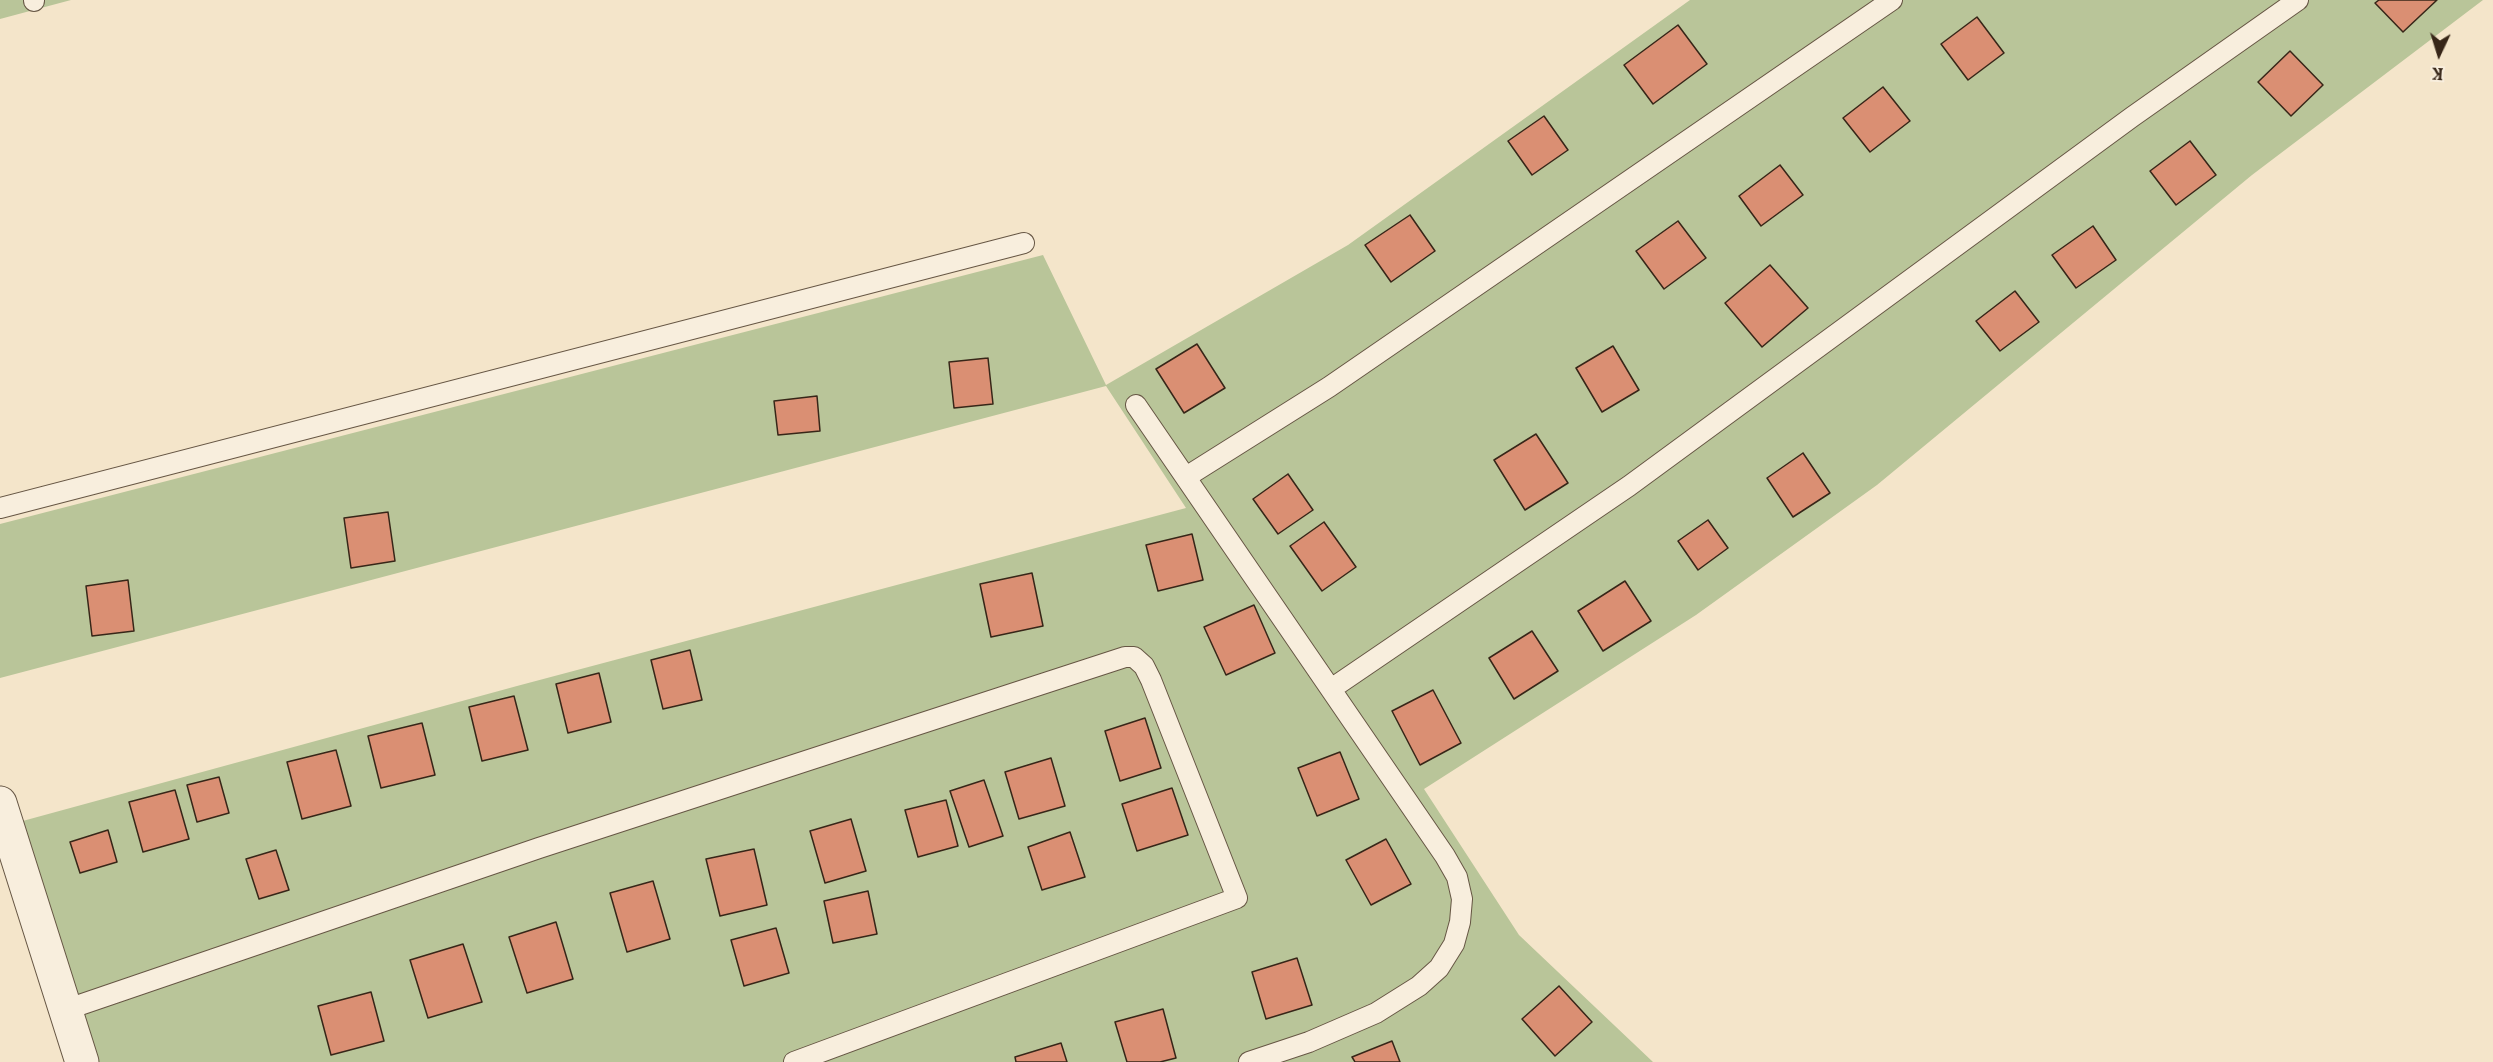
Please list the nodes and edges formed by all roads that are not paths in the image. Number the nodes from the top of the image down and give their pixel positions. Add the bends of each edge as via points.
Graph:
1 (1892, 0) edge
2 (2298, 0) edge
3 (1024, 243) dead end
4 (1136, 405) dead end
5 (1186, 477) junction
6 (0, 508) edge
7 (1331, 689) junction
8 (0, 803) edge
9 (65, 1010) junction
10 (82, 1062) edge
11 (794, 1062) edge
12 (1250, 1062) edge

1 - 5 lane via 1338,381
2 - 7 lane via 1629,486
3 - 6 lane
4 - 5 lane
5 - 7 lane
7 - 12 lane via 1457,877 1462,899 1460,922 1454,944 1439,968 1419,986 1376,1013
8 - 9 street
9 - 10 street
9 - 11 lane via 550,844 1114,660 1134,657 1151,680 1237,898

